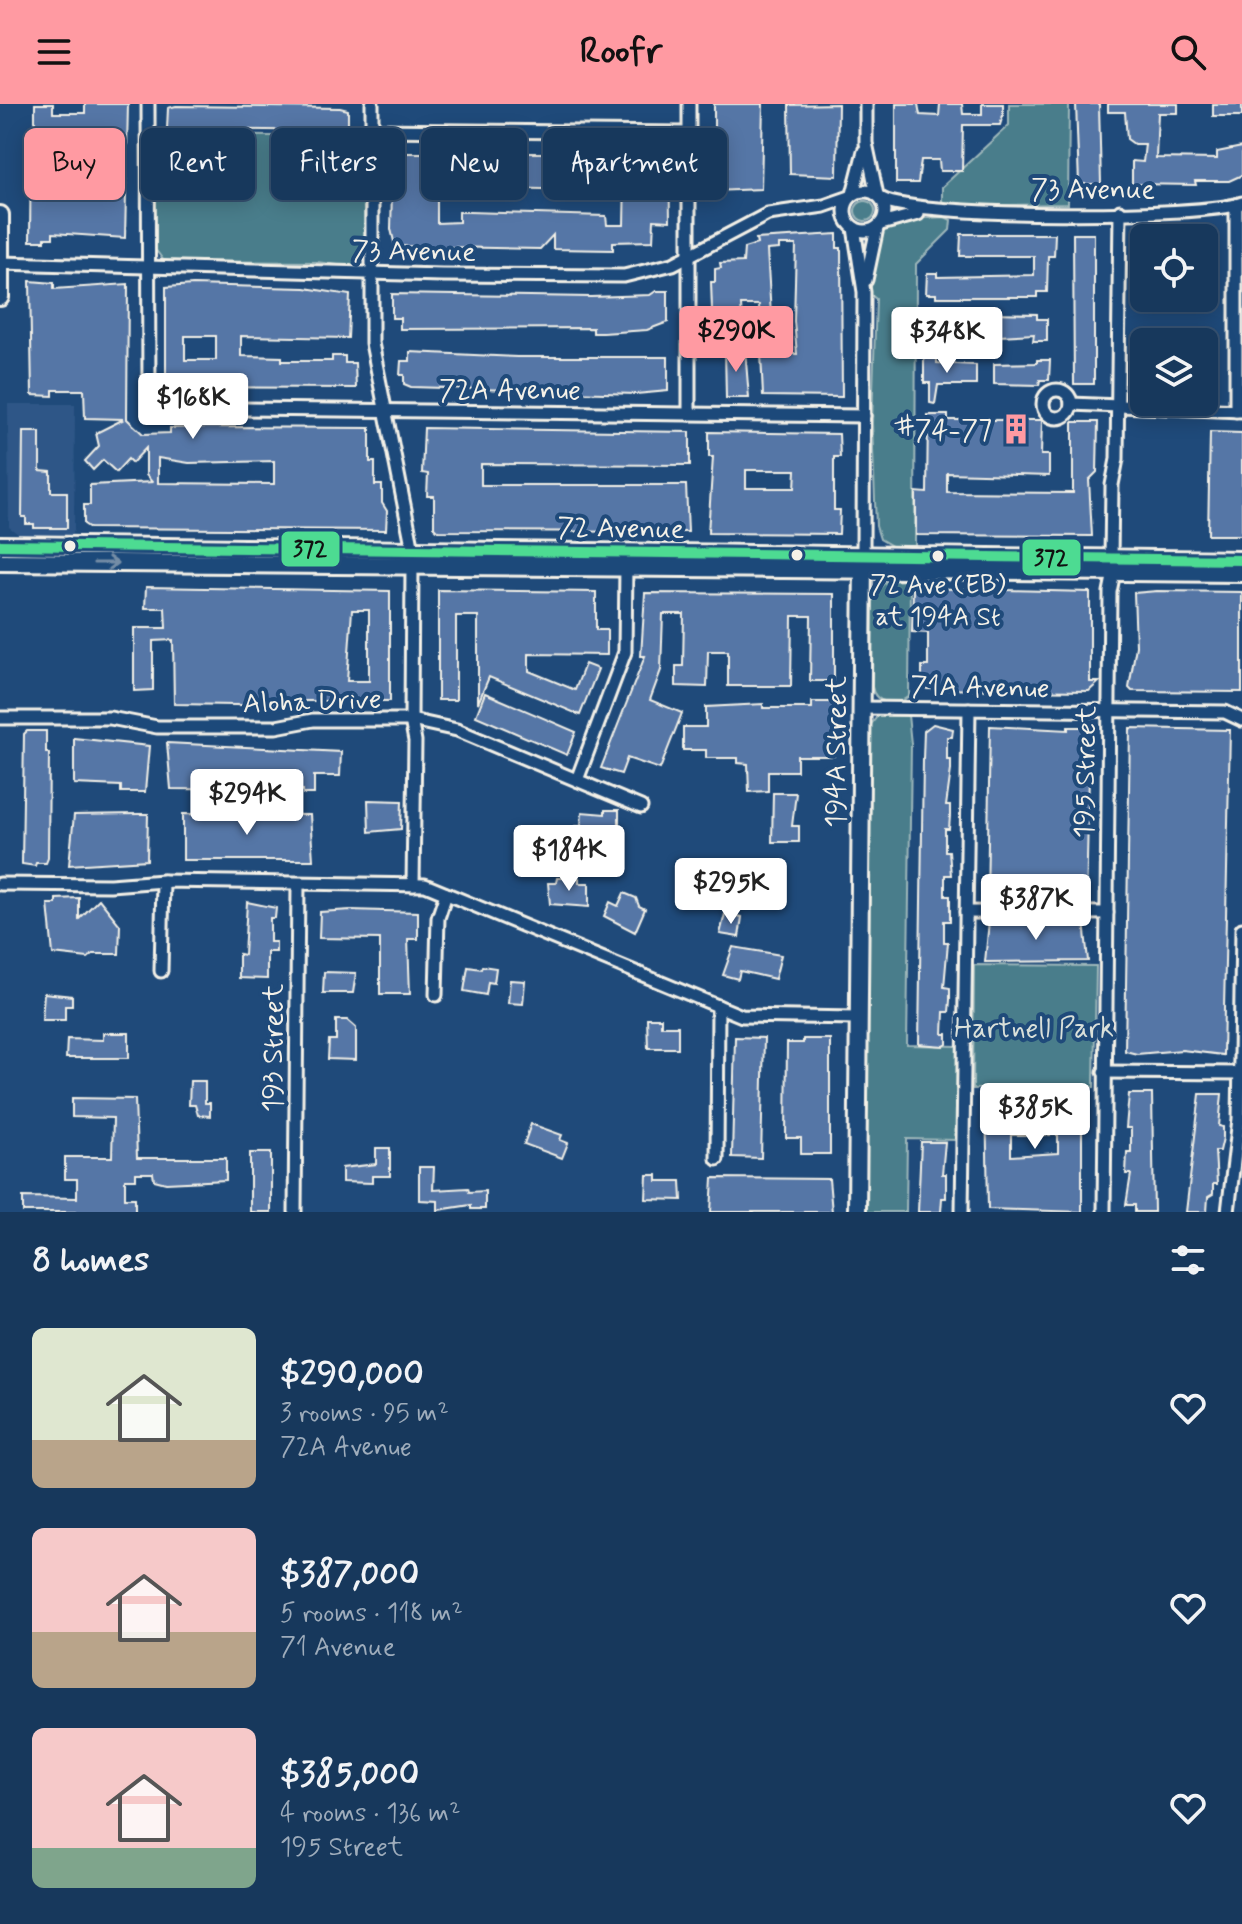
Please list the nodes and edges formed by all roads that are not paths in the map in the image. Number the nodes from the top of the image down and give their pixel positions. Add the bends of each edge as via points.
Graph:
1 (148, 104) edge
2 (372, 104) edge
3 (689, 104) edge
4 (866, 104) edge
5 (372, 128) edge
6 (689, 128) edge
7 (405, 130) edge
8 (543, 132) edge
9 (866, 143) junction
10 (852, 195) junction
11 (880, 197) junction
12 (372, 200) edge
13 (689, 200) edge
14 (1239, 204) edge
15 (813, 208) junction
16 (1120, 211) junction
17 (943, 212) junction
18 (0, 215) edge
19 (851, 226) junction
20 (879, 226) junction
21 (689, 255) junction
22 (0, 263) edge
23 (150, 267) junction
24 (371, 273) junction
25 (864, 292) junction
26 (0, 297) edge
27 (1071, 404) dead end
28 (1118, 406) junction
29 (1239, 411) edge
30 (385, 412) junction
31 (689, 414) junction
32 (864, 416) junction
33 (0, 545) edge
34 (412, 558) junction
35 (1242, 560) edge
36 (0, 562) edge
37 (863, 562) junction
38 (1112, 565) junction
39 (626, 566) junction
40 (1242, 573) edge
41 (862, 708) junction
42 (969, 709) junction
43 (1109, 712) junction
44 (0, 718) edge
45 (1241, 719) edge
46 (411, 720) junction
47 (577, 780) junction
48 (641, 807) dead end
49 (163, 881) junction
50 (0, 884) edge
51 (298, 884) junction
52 (413, 885) junction
53 (446, 894) junction
54 (966, 912) junction
55 (1107, 913) junction
56 (1242, 929) edge
57 (161, 971) dead end
58 (436, 995) dead end
59 (718, 1006) junction
60 (857, 1018) junction
61 (1104, 1072) junction
62 (1241, 1073) edge
63 (717, 1159) dead end
64 (295, 1212) edge
65 (857, 1212) edge
66 (962, 1212) edge
67 (1104, 1212) edge
68 (1228, 1212) edge

1 - 23 street
2 - 5 street
3 - 6 street
4 - 9 street
7 - 8 street
9 - 10 street
9 - 11 street
10 - 11 street via 865,191
10 - 15 street, 73 Avenue
10 - 19 street via 845,207
11 - 17 street, 73 Avenue via 902,207
11 - 20 street via 886,212
12 - 24 street
13 - 21 street
14 - 16 street, 73 Avenue via 1194,211
14 - 29 street
15 - 19 street
15 - 21 street, 73 Avenue via 768,214
16 - 17 street, 73 Avenue
16 - 28 street, 195 Street
17 - 20 street, 73 Avenue via 907,215
18 - 22 main road
19 - 20 street via 865,232
19 - 25 street, 194A Street
20 - 25 street, 194A Street
21 - 24 street, 73 Avenue via 672,265 624,276
21 - 31 street
22 - 23 street, 73 Avenue
22 - 26 main road
23 - 24 street, 73 Avenue
23 - 30 street, 72A Avenue via 149,395 155,406
24 - 30 street via 372,343
25 - 32 street, 194A Street
27 - 28 street
28 - 29 street
28 - 38 street, 195 Street
30 - 31 street, 72A Avenue
30 - 34 street
31 - 32 street, 72A Avenue
32 - 37 street, 194A Street
33 - 34 main road, 72 Avenue
36 -> 34 main road, 72 Avenue via 263,564
34 - 37 main road, 72 Avenue via 518,559 545,552
34 - 39 main road, 72 Avenue
34 - 46 street
35 - 38 main road
37 - 38 main road, 72 Avenue
37 - 39 main road, 72 Avenue
37 - 41 main road, 194A Street
38 - 40 main road, 72 Avenue
38 - 43 street, 195 Street
39 - 47 street via 625,652
41 - 42 street, 71A Avenue
41 - 60 main road, 194A Street
42 - 43 street, 71A Avenue
42 - 54 street
43 - 45 street, 71A Avenue via 1225,712
43 - 55 street, 195 Street
44 - 46 street, Aloha Drive via 110,718 157,727
46 - 47 street, Aloha Drive via 457,730
46 - 52 street
47 - 48 street, Aloha Drive
49 - 50 street
49 - 51 street
49 - 57 street
51 - 52 street
51 - 64 street, 193 Street
52 - 53 street
53 - 58 street via 438,918
53 - 59 street
54 - 55 street
54 - 66 street
55 - 61 street, 195 Street
56 - 62 street
59 - 60 street via 751,1017
59 - 63 street
60 - 65 main road, 194A Street
61 - 62 street
61 - 67 street, 195 Street
62 - 68 street

